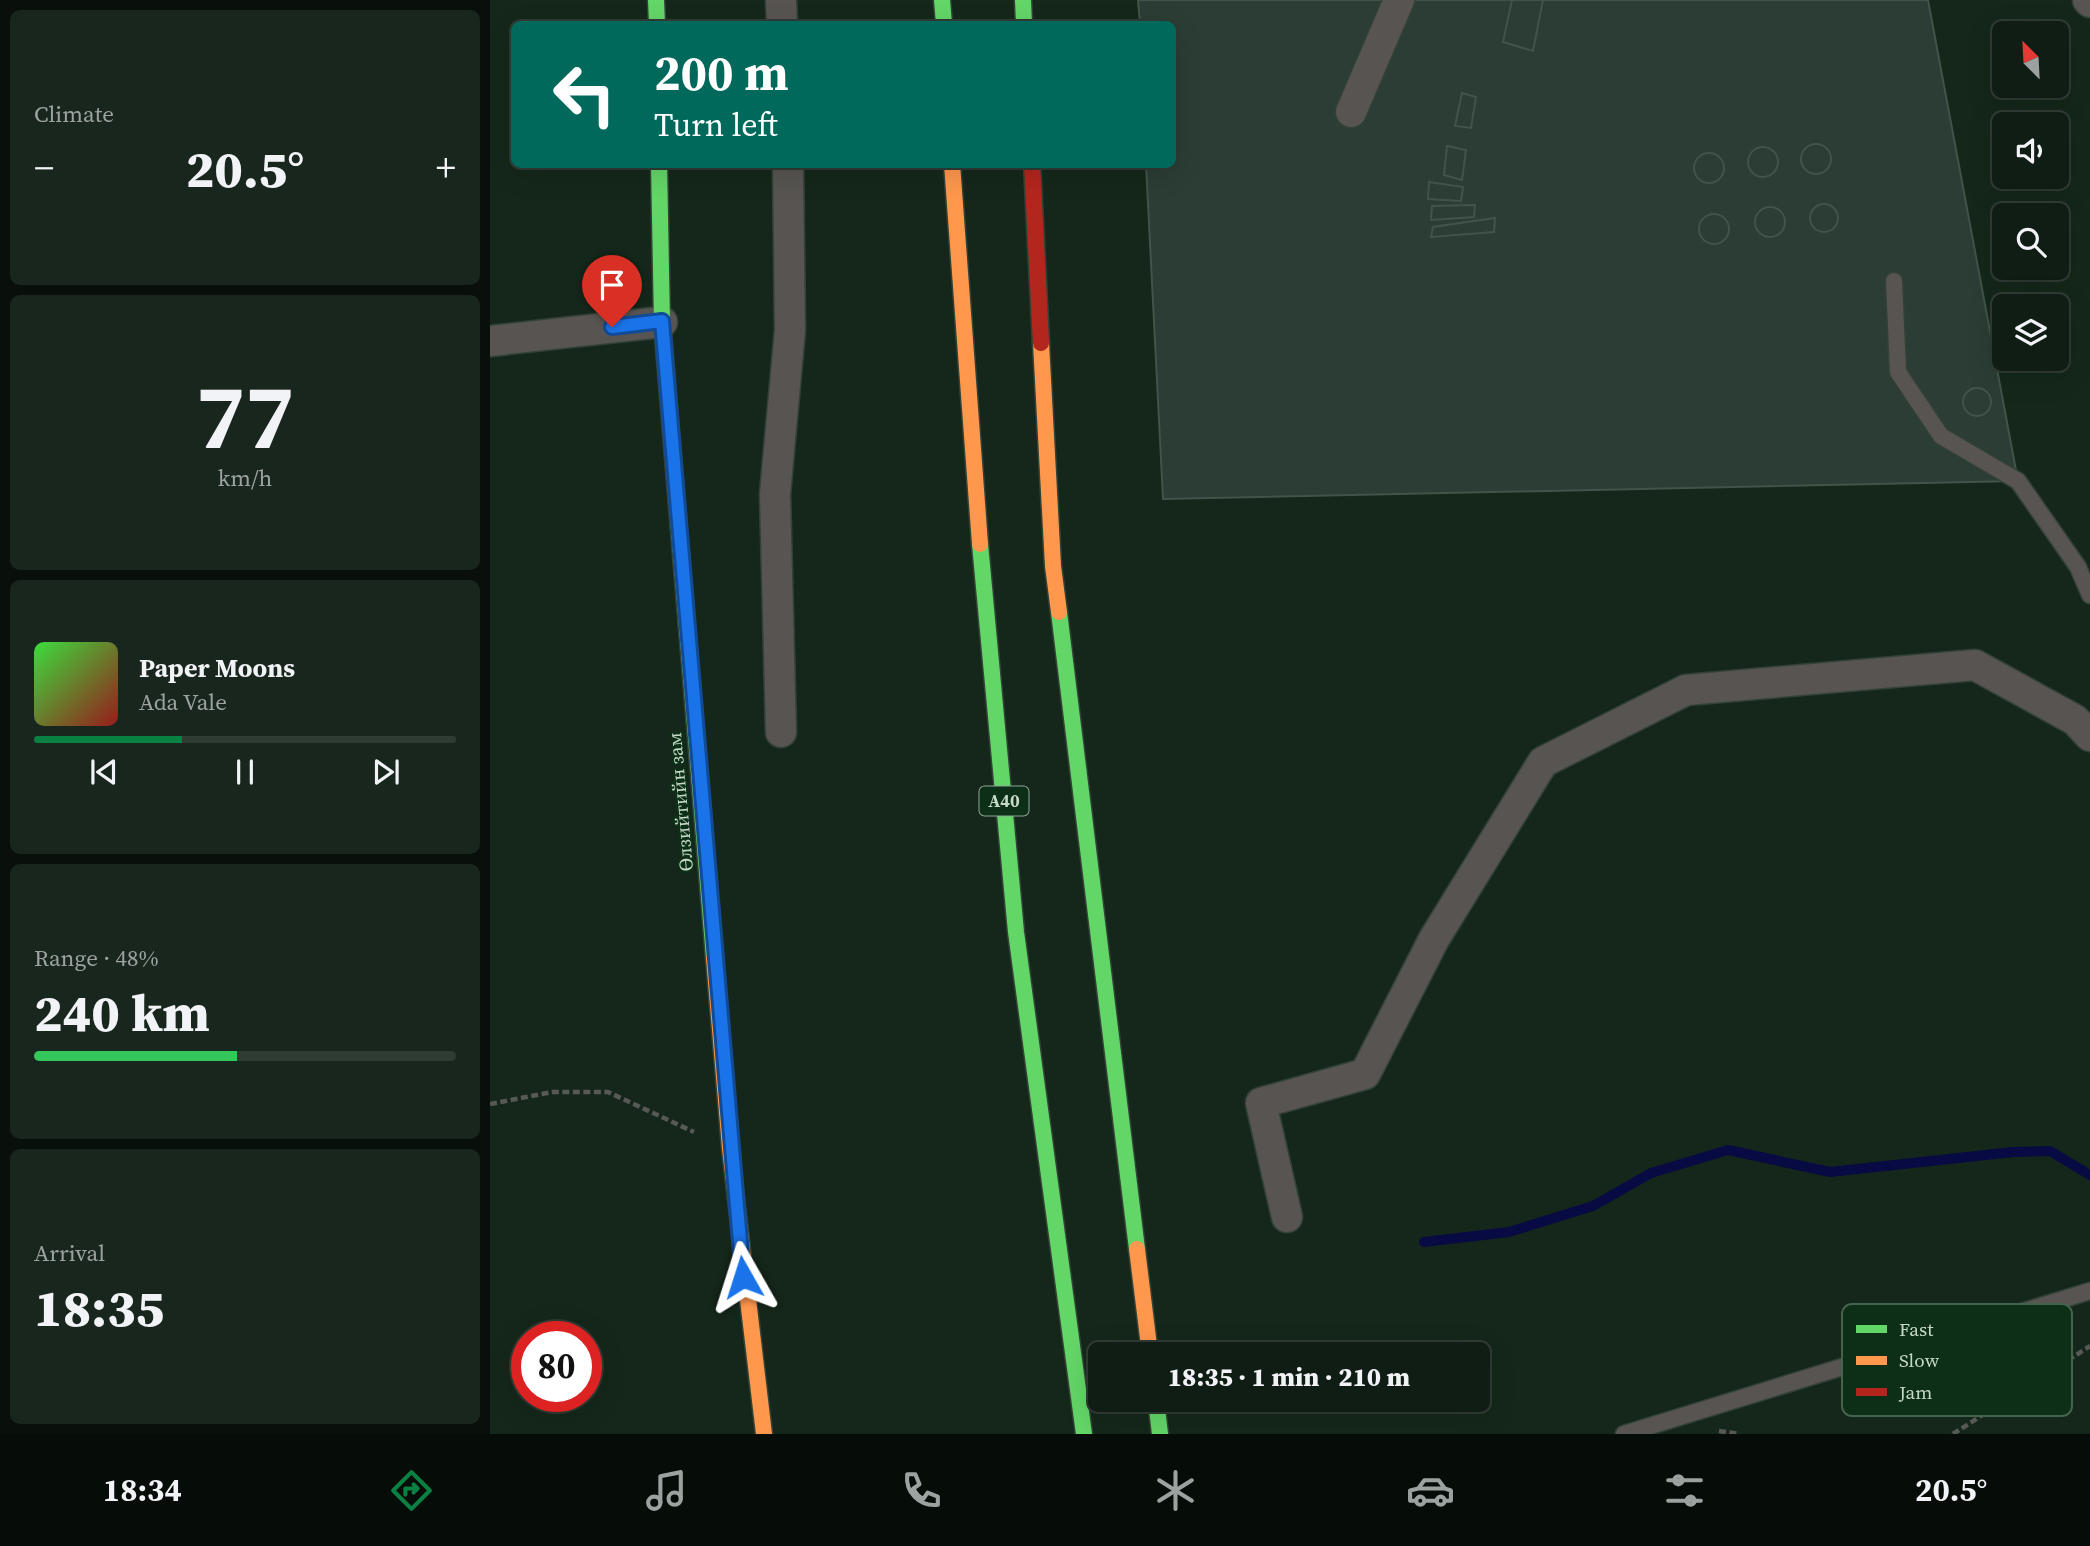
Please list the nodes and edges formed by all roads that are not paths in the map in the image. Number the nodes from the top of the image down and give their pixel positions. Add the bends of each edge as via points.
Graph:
1 (656, 0) edge
2 (781, 0) edge
3 (942, 0) edge
4 (1023, 0) edge
5 (1399, 0) edge
6 (657, 21) edge
7 (782, 21) edge
8 (943, 21) edge
9 (1024, 21) edge
10 (1351, 112) dead end
11 (659, 168) edge
12 (788, 168) edge
13 (953, 168) edge
14 (1032, 168) edge
15 (1894, 281) dead end
16 (662, 321) junction
17 (490, 341) edge
18 (2090, 595) edge
19 (781, 732) dead end
20 (2090, 736) edge
21 (1287, 1217) dead end
22 (2090, 1291) edge
23 (2048, 1304) edge
24 (1149, 1342) edge
25 (1842, 1367) edge
26 (1157, 1412) edge
27 (764, 1434) edge
28 (1084, 1434) edge
29 (1160, 1434) edge
30 (1624, 1434) edge

1 - 6 highway
2 - 7 street
3 - 8 highway
4 - 9 highway
5 - 10 street
11 - 16 highway, Өлзийтийн зам
12 - 19 street via 790,330 775,494
13 - 28 highway, A40 via 968,412 1016,932
14 - 24 highway via 1053,566
15 - 18 lane via 1898,372 1941,436 2018,481 2078,567
16 - 17 street
16 - 27 highway, Өлзийтийн зам via 730,1148
20 - 21 street via 2075,720 1975,665 1686,690 1543,762 1434,939 1365,1074 1261,1103
22 - 23 lane
25 - 30 lane
26 - 29 highway

